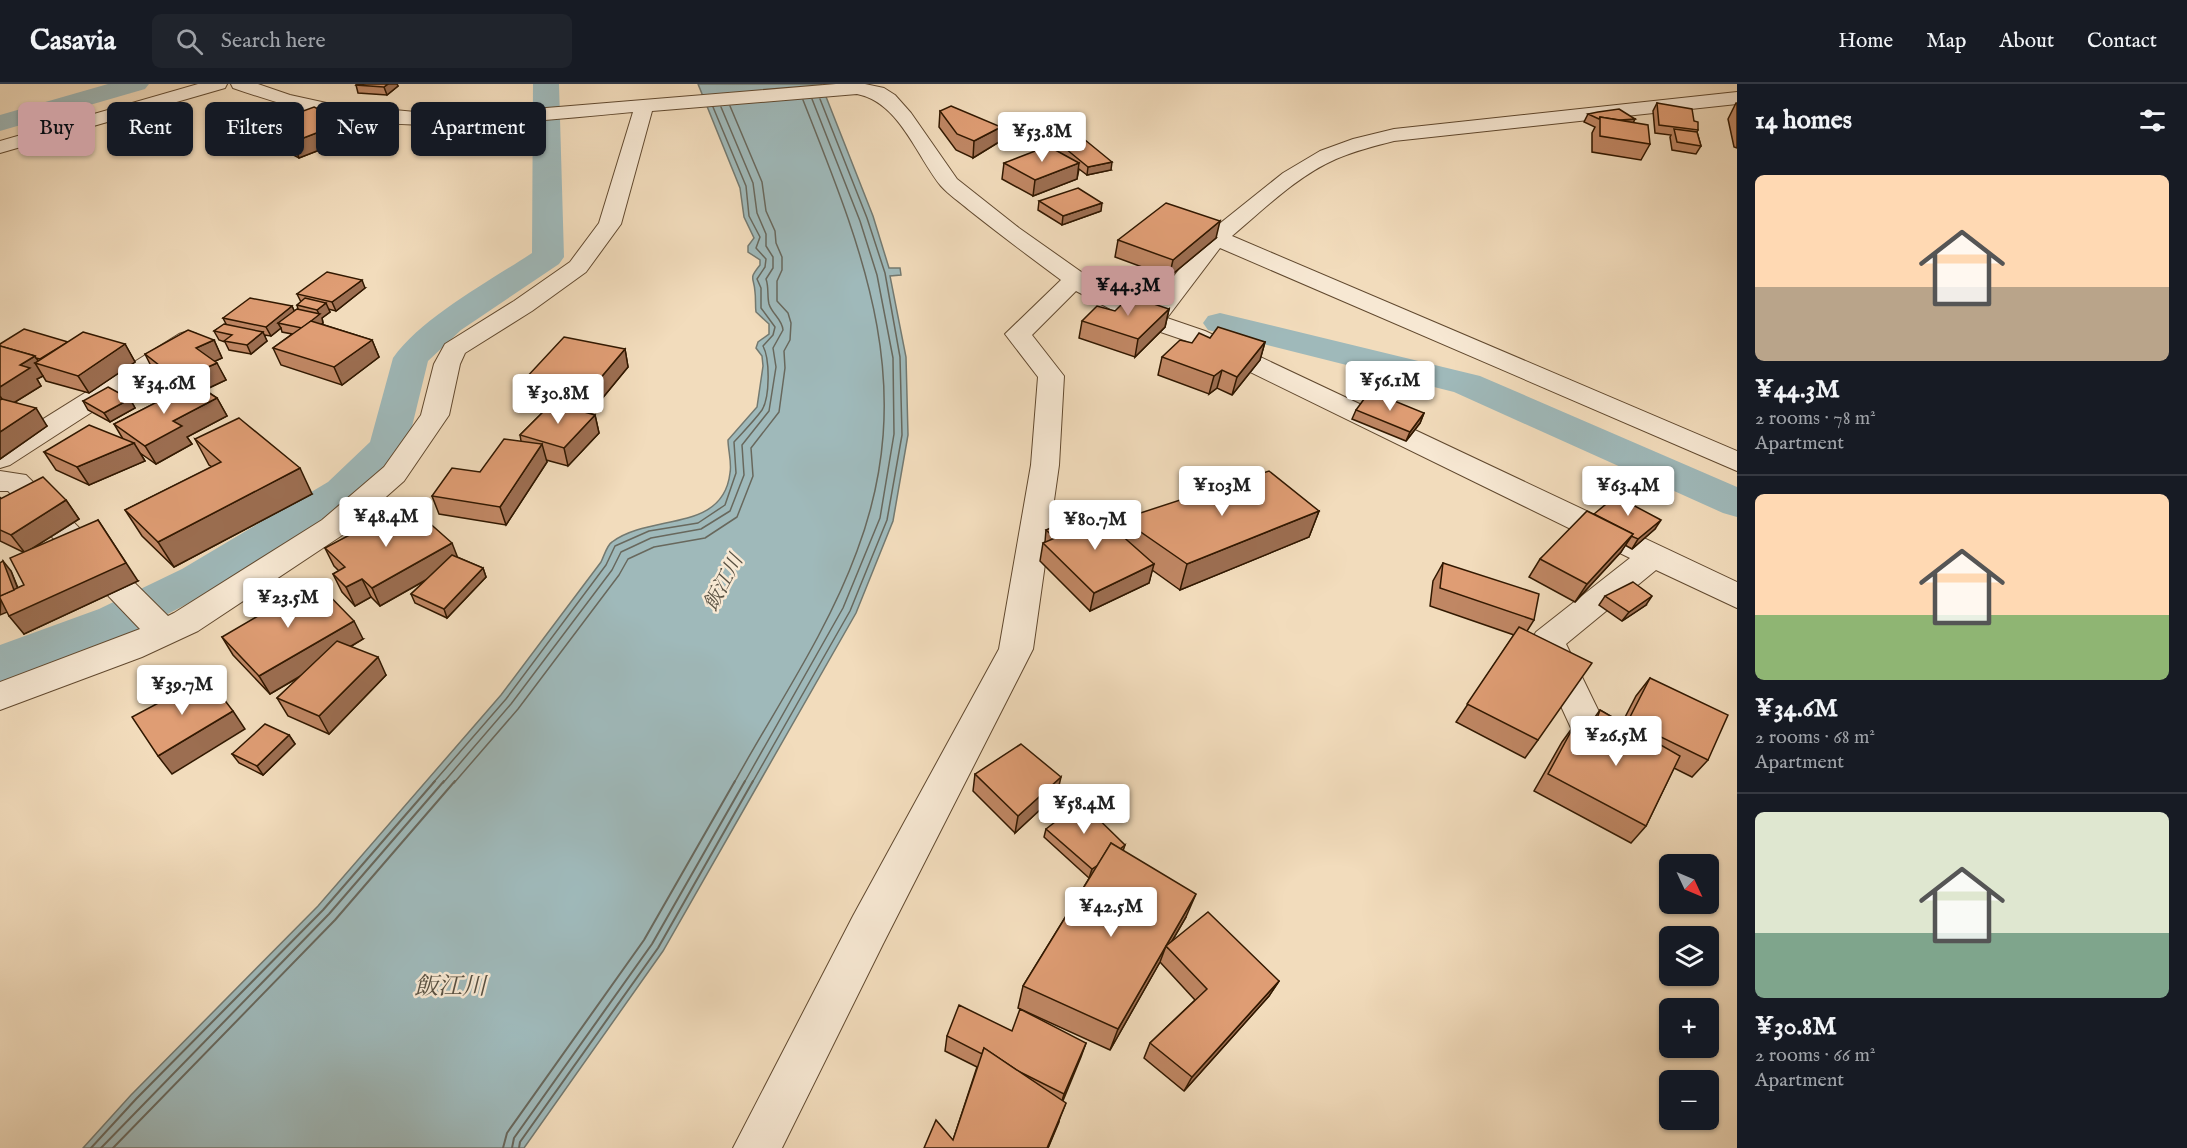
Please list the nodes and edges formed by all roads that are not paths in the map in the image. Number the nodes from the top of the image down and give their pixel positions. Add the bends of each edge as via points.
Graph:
1 (218, 84) edge
2 (240, 84) edge
3 (1729, 84) edge
4 (844, 86) edge
5 (1737, 87) edge
6 (1737, 98) edge
7 (654, 105) junction
8 (0, 147) edge
9 (1216, 238) junction
10 (1075, 279) junction
11 (1152, 321) junction
12 (193, 336) edge
13 (0, 459) edge
14 (1737, 462) edge
15 (0, 481) edge
16 (1653, 556) junction
17 (1737, 596) edge
18 (164, 633) junction
19 (0, 696) edge
20 (1584, 718) dead end
21 (757, 1148) edge

1 - 8 street
2 - 7 street via 298,104 357,113 438,118 519,117
3 - 5 street
4 - 7 street
4 - 10 street via 877,92 888,99 950,183
6 - 9 street via 1394,135 1360,142 1327,155 1290,177
7 - 18 street via 610,224 578,267 454,349 435,415 394,474 333,527
9 - 11 street
9 - 14 street
10 - 11 street
10 - 21 street via 1018,334 1052,376 1045,465 1016,649
11 - 16 street via 1196,336
12 - 13 street
15 - 18 street via 16,482
16 - 17 street
16 - 20 street via 1548,641
18 - 19 street

